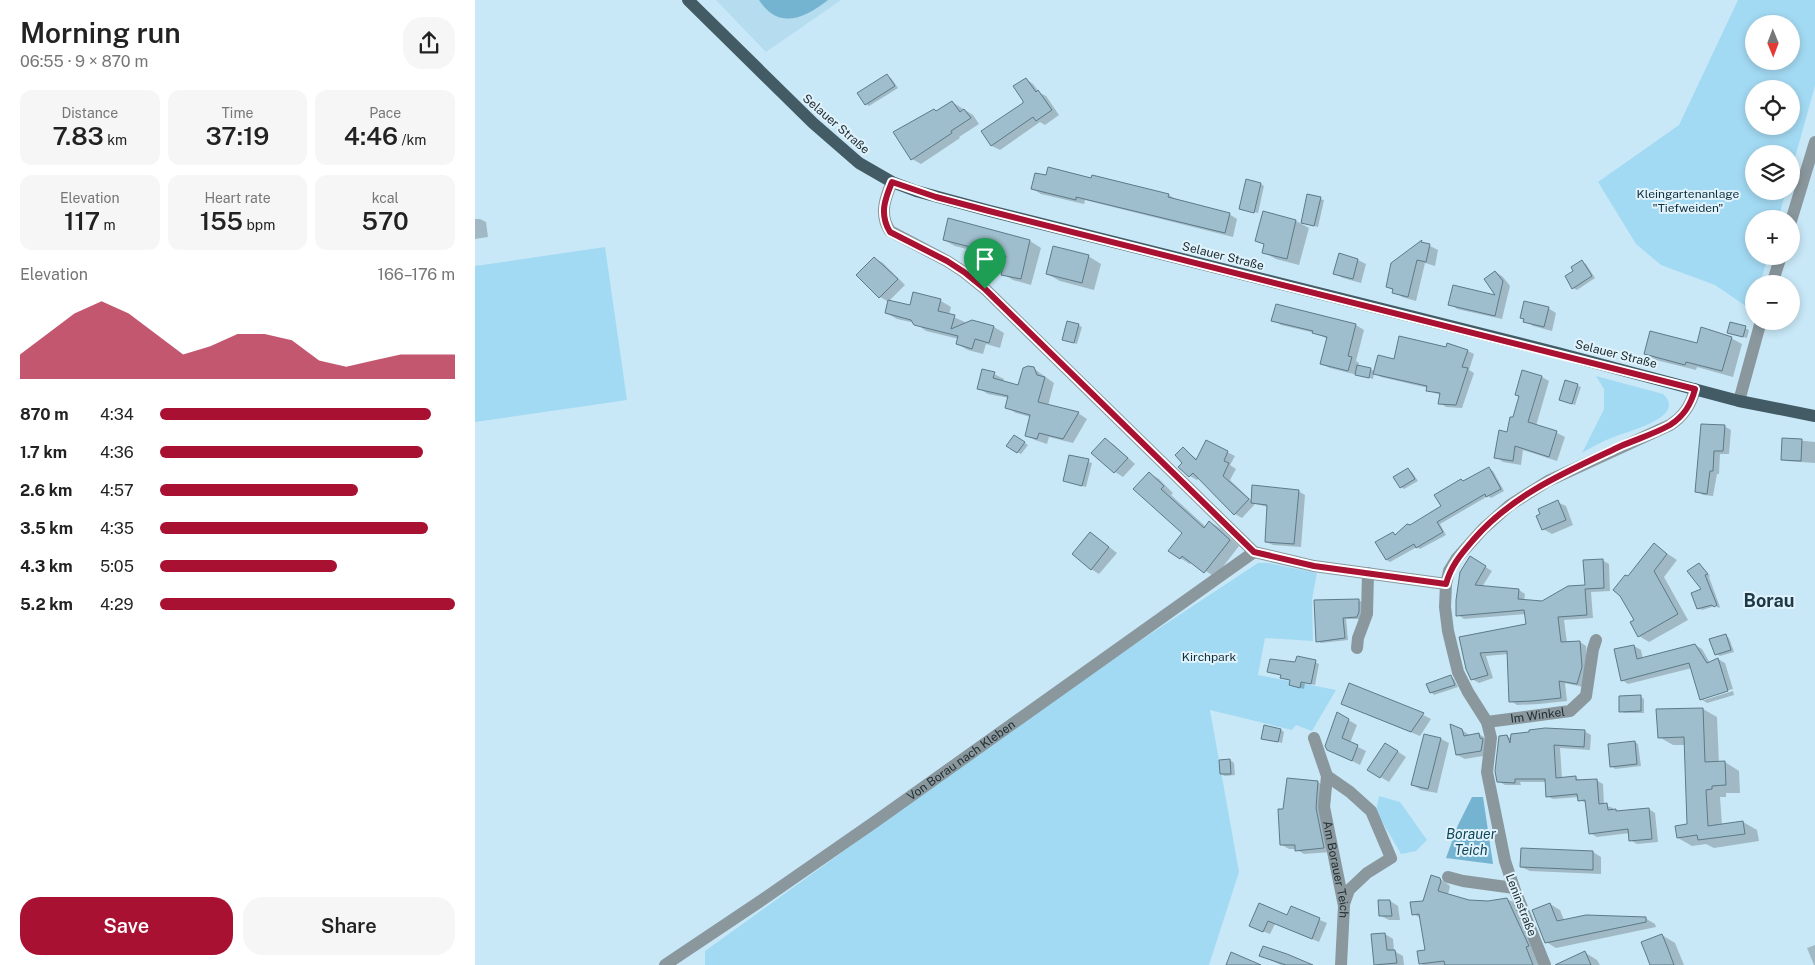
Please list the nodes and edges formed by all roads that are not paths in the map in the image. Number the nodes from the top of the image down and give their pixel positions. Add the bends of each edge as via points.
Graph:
1 (688, 0) edge
2 (1815, 142) edge
3 (892, 182) junction
4 (1794, 210) edge
5 (1759, 330) edge
6 (1695, 389) junction
7 (1739, 401) junction
8 (1815, 416) edge
9 (1254, 552) junction
10 (1368, 573) junction
11 (1446, 584) junction
12 (1596, 640) dead end
13 (1357, 648) dead end
14 (1487, 722) junction
15 (1314, 738) dead end
16 (1327, 776) junction
17 (1448, 877) dead end
18 (1513, 888) junction
19 (1344, 906) junction
20 (665, 965) edge
21 (1341, 965) edge
22 (1545, 965) edge

1 - 3 main road, Selauer Straße via 828,138 859,163
2 - 4 street
3 - 6 main road, Selauer Straße via 989,211
3 - 9 street via 883,207 890,232 947,261 985,289
5 - 7 street
6 - 7 main road, Selauer Straße
6 - 11 street, Leninstraße via 1683,415 1670,425 1548,481 1510,505 1483,528 1457,558
7 - 8 main road, Selauer Straße
9 - 10 street via 1314,566
9 - 20 street, Von Borau nach Kleben via 876,821
10 - 11 street
10 - 13 street via 1367,614
11 - 14 street, Leninstraße via 1446,616 1458,672
12 - 14 street, Im Winkel via 1585,696 1570,711
14 - 18 street, Leninstraße via 1491,738 1487,772
15 - 16 street, Am Borauer Teich
16 - 19 street, Am Borauer Teich via 1324,807
16 - 19 street, Am Borauer Teich via 1371,811 1391,858 1367,872 1349,890
17 - 18 street
18 - 22 street, Leninstraße
19 - 21 street

